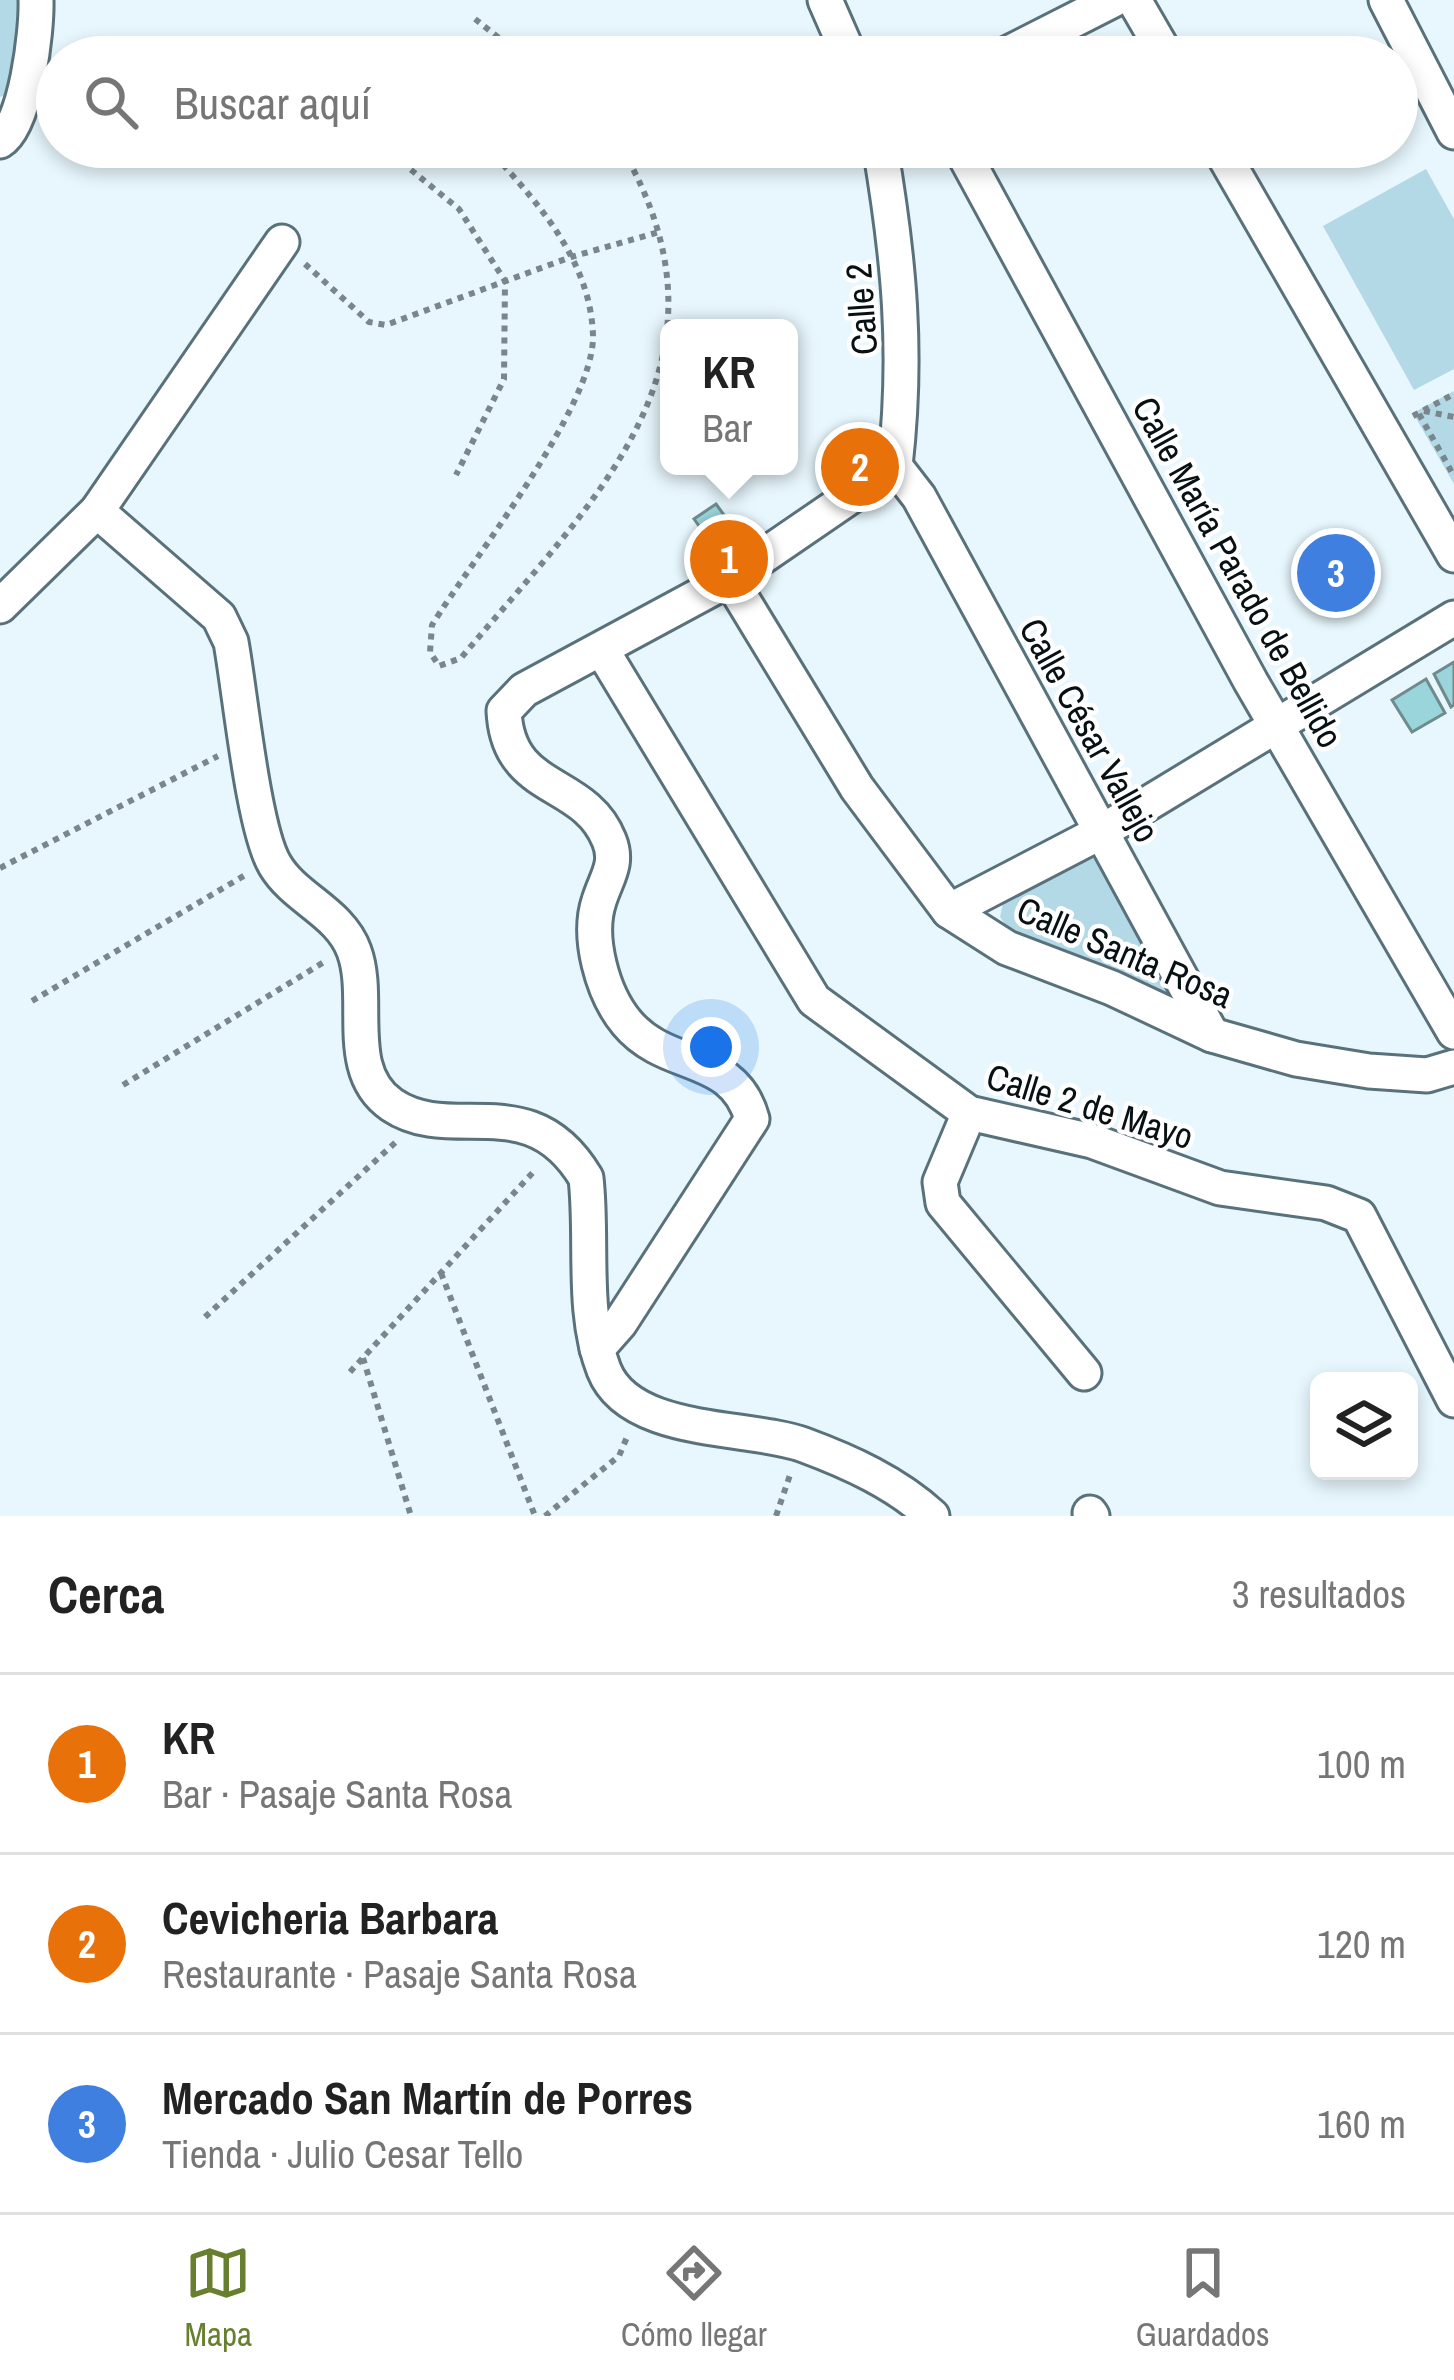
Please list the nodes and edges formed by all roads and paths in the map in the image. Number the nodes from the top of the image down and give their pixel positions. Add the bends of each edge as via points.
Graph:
1 (36, 0) edge
2 (825, 0) edge
3 (1113, 0) edge
4 (1134, 0) edge
5 (1386, 0) edge
6 (476, 19) dead end
7 (497, 36) edge
8 (841, 36) edge
9 (1042, 36) edge
10 (1155, 36) edge
11 (1405, 36) edge
12 (1418, 62) edge
13 (1454, 132) edge
14 (0, 141) edge
15 (408, 168) edge
16 (506, 168) edge
17 (633, 168) edge
18 (883, 168) edge
19 (972, 168) edge
20 (1231, 168) edge
21 (659, 232) junction
22 (282, 242) joint
23 (571, 257) junction
24 (505, 280) junction
25 (667, 319) edge
26 (660, 366) edge
27 (1454, 394) edge
28 (1424, 411) junction
29 (1454, 417) edge
30 (896, 466) junction
31 (456, 475) dead end
32 (1454, 476) edge
33 (97, 511) junction
34 (1454, 555) edge
35 (730, 579) junction
36 (0, 606) edge
37 (1454, 618) edge
38 (602, 650) junction
39 (1276, 722) junction
40 (248, 741) junction
41 (1101, 832) junction
42 (271, 860) junction
43 (0, 868) edge
44 (949, 910) junction
45 (352, 944) junction
46 (32, 1001) dead end
47 (1454, 1031) edge
48 (1212, 1035) junction
49 (1454, 1067) edge
50 (123, 1085) dead end
51 (969, 1113) junction
52 (421, 1118) junction
53 (561, 1147) junction
54 (440, 1272) junction
55 (205, 1317) dead end
56 (597, 1349) junction
57 (363, 1358) junction
58 (350, 1372) dead end
59 (1084, 1373) dead end
60 (1454, 1400) edge
61 (641, 1406) junction
62 (801, 1443) junction
63 (411, 1516) edge
64 (535, 1516) edge
65 (545, 1516) edge
66 (776, 1516) edge
67 (932, 1516) edge

1 - 14 street via 17,116
2 - 8 street
3 - 9 street
4 - 10 street
5 - 11 street
6 - 7 path
12 - 13 street
15 - 24 path via 459,209
16 - 23 path via 546,212
17 - 21 path
18 - 30 street, Calle 2 via 902,295 905,381
19 - 39 street, Calle María Parado de Bellido
20 - 34 street
21 - 23 path
21 - 25 path via 671,279
22 - 24 path via 369,322 386,325
22 - 33 street
23 - 24 path
23 - 26 path via 593,338 576,401 432,625 430,652 440,666 461,658 580,520 642,424
24 - 31 path via 505,379
27 - 28 path
28 - 29 path
28 - 32 path
30 - 35 street
30 - 41 street, Calle César Vallejo
33 - 36 street
33 - 40 street via 219,617
35 - 38 street
35 - 44 street, Calle Santa Rosa via 856,788
37 - 39 street
38 - 51 street, Calle 2 de Mayo via 814,1000
38 - 56 street via 524,690 505,711 506,737 518,761 572,797 610,841 614,867 597,905 596,954 627,1024 658,1048 726,1074 746,1095 752,1119
39 - 41 street
39 - 47 street, Calle María Parado de Bellido
40 - 42 street
40 - 43 path
41 - 44 street
41 - 48 street, Calle César Vallejo
42 - 45 street
42 - 46 path
44 - 48 street, Calle Santa Rosa via 1006,948
45 - 50 path
45 - 52 street via 363,1063 392,1105
48 - 49 street, Calle Santa Rosa via 1369,1071 1427,1075
51 - 59 street via 940,1182 943,1203
51 - 60 street, Calle 2 de Mayo via 1093,1141 1220,1188 1326,1203 1358,1216
52 - 53 street via 498,1121
52 - 55 path
53 - 54 path
53 - 56 street via 586,1178
54 - 57 path
54 - 64 path
56 - 61 street via 606,1376
57 - 58 path
57 - 63 path
61 - 62 street via 682,1423
61 - 65 path via 619,1456
62 - 66 path
62 - 67 street via 902,1489

